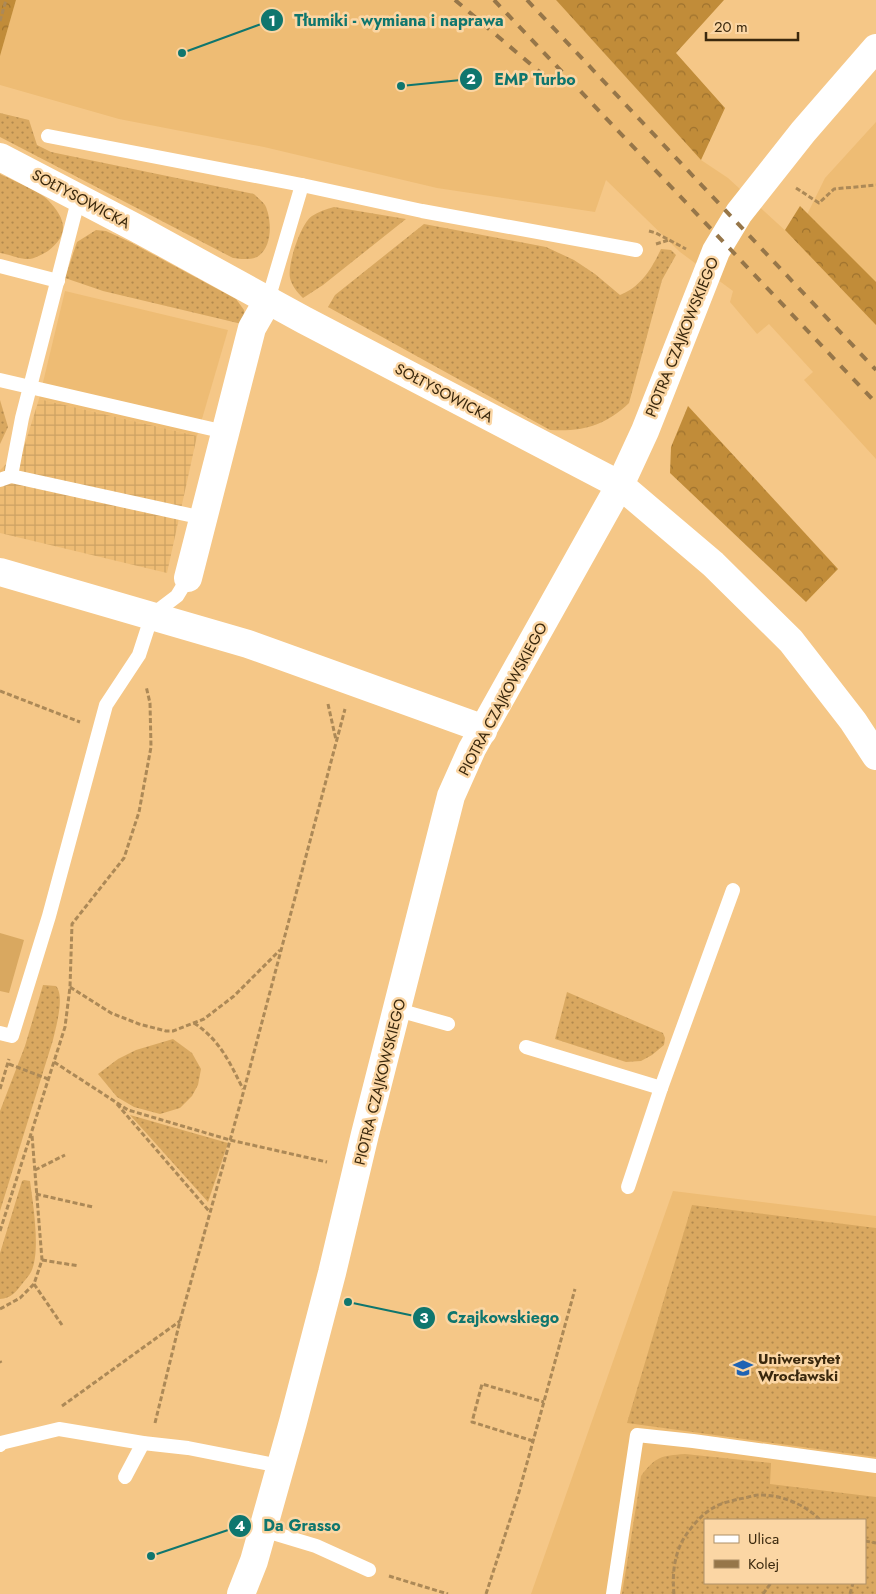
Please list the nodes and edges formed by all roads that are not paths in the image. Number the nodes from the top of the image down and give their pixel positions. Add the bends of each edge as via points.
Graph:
1 (876, 48) edge
2 (48, 136) dead end
3 (0, 157) edge
4 (302, 185) junction
5 (79, 198) junction
6 (636, 250) dead end
7 (0, 266) edge
8 (58, 281) junction
9 (268, 300) junction
10 (0, 380) edge
11 (30, 387) junction
12 (225, 432) junction
13 (5, 478) edge
14 (620, 485) junction
15 (203, 518) junction
16 (0, 572) edge
17 (188, 578) joint
18 (152, 615) junction
19 (482, 731) junction
20 (876, 756) edge
21 (733, 890) dead end
22 (398, 1010) junction
23 (448, 1024) dead end
24 (6, 1034) edge
25 (526, 1047) dead end
26 (661, 1088) junction
27 (628, 1187) dead end
28 (147, 1443) junction
29 (0, 1445) edge
30 (280, 1466) junction
31 (876, 1466) edge
32 (125, 1477) dead end
33 (263, 1530) junction
34 (369, 1570) road end
35 (241, 1594) edge
36 (613, 1594) edge

1 - 14 street, PIOTRA CZAJKOWSKIEGO via 803,132 739,213 716,251
2 - 4 lane
3 - 5 street, SOŁTYSOWICKA
4 - 6 lane via 422,211
4 - 9 lane
5 - 8 lane
5 - 9 street, SOŁTYSOWICKA
7 - 8 lane
8 - 11 lane
9 - 12 street via 252,328
9 - 14 street, SOŁTYSOWICKA
10 - 11 lane
11 - 12 lane
11 - 13 lane
12 - 15 street
13 - 15 lane
14 - 19 street, PIOTRA CZAJKOWSKIEGO
14 - 20 street, SOŁTYSOWICKA via 713,564 791,641
15 - 17 street
16 - 18 street
17 - 18 lane via 177,596
18 - 19 street via 248,644
18 - 24 lane via 139,655 106,705 49,916
19 - 22 street, PIOTRA CZAJKOWSKIEGO via 452,796
21 - 26 lane
22 - 23 lane
22 - 30 street, PIOTRA CZAJKOWSKIEGO
25 - 26 lane
26 - 27 lane
28 - 29 lane via 59,1429
28 - 30 lane
28 - 32 lane
30 - 33 street, PIOTRA CZAJKOWSKIEGO
31 - 36 lane via 637,1435
33 - 34 lane via 316,1546
33 - 35 street, PIOTRA CZAJKOWSKIEGO

